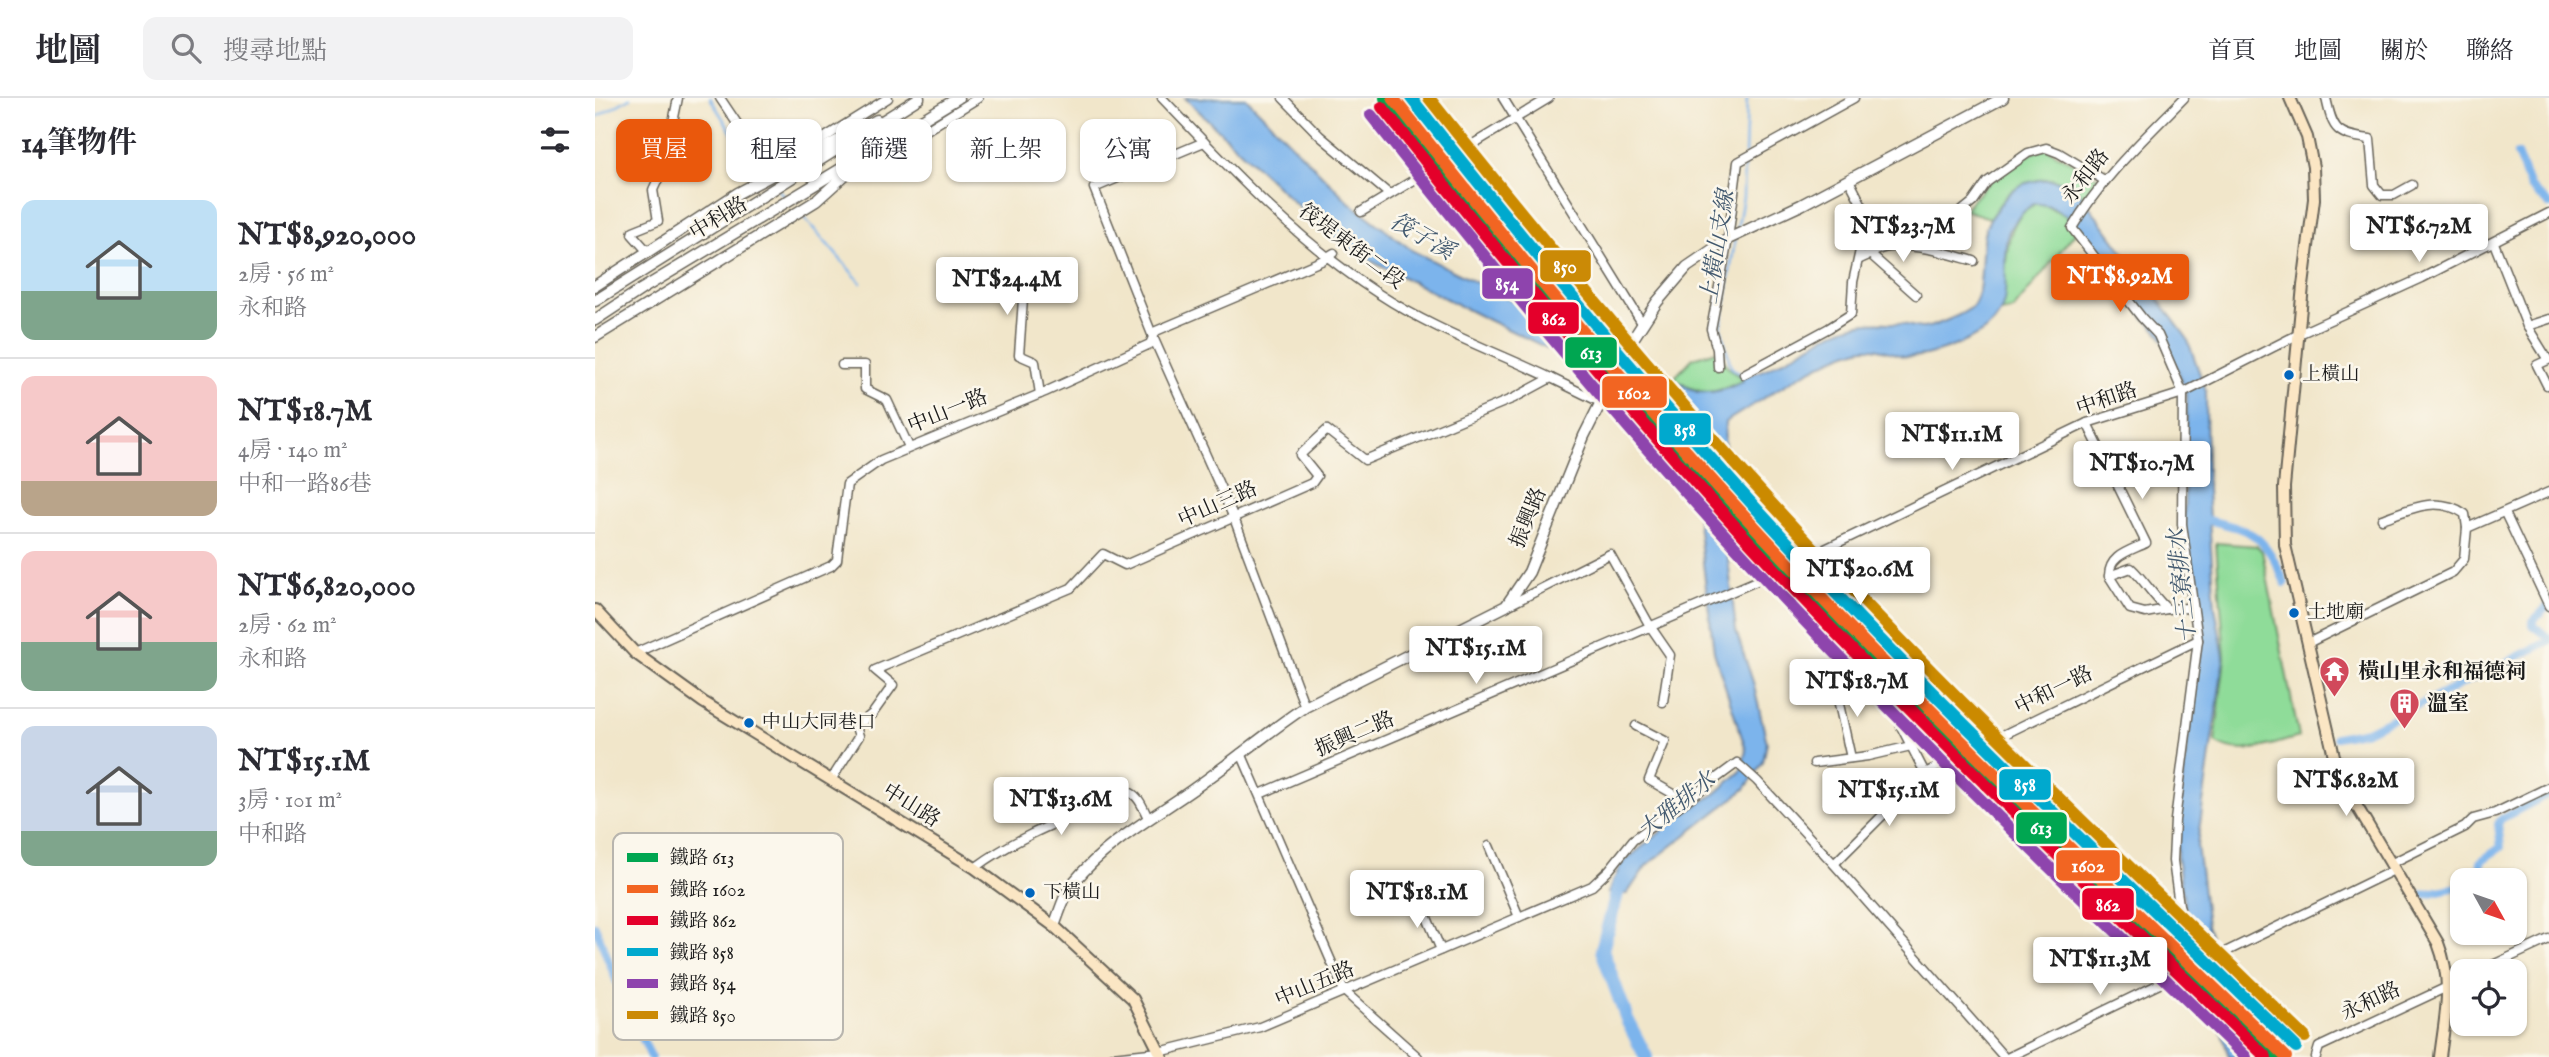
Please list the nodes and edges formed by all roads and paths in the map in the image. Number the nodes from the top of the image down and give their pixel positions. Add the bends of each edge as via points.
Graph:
1 (678, 98) edge
2 (720, 98) edge
3 (888, 98) edge
4 (919, 98) edge
5 (958, 98) edge
6 (978, 98) edge
7 (1162, 98) edge
8 (1283, 98) edge
9 (1503, 98) edge
10 (1549, 98) edge
11 (1854, 98) edge
12 (2003, 98) edge
13 (2184, 98) edge
14 (2292, 98) edge
15 (2326, 98) edge
16 (897, 112) junction
17 (734, 119) edge
18 (924, 119) edge
19 (1516, 119) junction
20 (932, 127) edge
21 (822, 139) edge
22 (1204, 142) junction
23 (836, 172) edge
24 (1849, 180) junction
25 (2104, 180) junction
26 (837, 182) edge
27 (2412, 186) dead end
28 (1389, 194) junction
29 (1361, 212) dead end
30 (2549, 213) edge
31 (1866, 223) junction
32 (1728, 239) junction
33 (2494, 243) junction
34 (647, 252) junction
35 (1331, 255) junction
36 (1871, 255) junction
37 (1860, 259) junction
38 (1974, 261) dead end
39 (1047, 270) dead end
40 (595, 286) edge
41 (1916, 295) dead end
42 (595, 301) edge
43 (2549, 319) edge
44 (595, 320) edge
45 (1642, 323) junction
46 (2527, 326) junction
47 (2299, 334) junction
48 (595, 337) edge
49 (1153, 337) junction
50 (842, 365) dead end
51 (1719, 367) dead end
52 (1744, 373) dead end
53 (1551, 378) junction
54 (2547, 385) dead end
55 (2184, 393) junction
56 (1040, 394) junction
57 (1602, 401) junction
58 (2087, 423) junction
59 (1653, 428) dead end
60 (909, 447) junction
61 (2549, 492) edge
62 (2505, 513) junction
63 (1234, 517) junction
64 (2382, 519) dead end
65 (2467, 528) junction
66 (1819, 552) junction
67 (1775, 573) junction
68 (2109, 576) junction
69 (1735, 590) joint
70 (2548, 603) edge
71 (1506, 606) junction
72 (2167, 609) junction
73 (595, 610) edge
74 (2194, 614) junction
75 (1650, 626) junction
76 (2199, 640) junction
77 (2308, 643) junction
78 (635, 653) junction
79 (1874, 674) junction
80 (1835, 686) dead end
81 (1663, 702) dead end
82 (1305, 707) junction
83 (1636, 726) dead end
84 (1911, 746) junction
85 (1241, 753) junction
86 (1851, 758) junction
87 (1814, 763) dead end
88 (1925, 773) junction
89 (831, 780) junction
90 (2549, 787) edge
91 (1260, 794) junction
92 (1686, 801) junction
93 (1148, 818) junction
94 (1489, 846) dead end
95 (1834, 864) junction
96 (2392, 867) junction
97 (975, 868) junction
98 (1419, 899) dead end
99 (1519, 917) junction
100 (1055, 926) junction
101 (2549, 939) edge
102 (1441, 950) junction
103 (2506, 959) edge
104 (2200, 965) junction
105 (2448, 987) junction
106 (1344, 992) junction
107 (1160, 1055) edge
108 (1112, 1057) edge
109 (1418, 1057) edge
110 (2006, 1057) edge
111 (2316, 1057) edge
112 (2440, 1057) edge

1 - 34 street via 664,166 653,190 658,221 632,234
2 - 17 street
3 - 21 street
4 - 16 street
5 - 18 street
6 - 20 street
7 - 22 street, 筏堤東街二段
8 - 28 street
9 - 19 street
10 - 19 street
11 - 32 street via 1738,162
12 - 24 street, 振興路
13 - 25 street, 永和路
14 - 47 main road via 2307,137 2314,199
15 - 27 street via 2344,136 2370,139 2374,184 2382,195
16 - 34 street, 中科路 via 738,194
16 - 42 street, 中科路
19 - 28 street
19 - 45 street
22 - 35 street, 筏堤東街二段 via 1241,182
22 - 49 street via 1094,188
23 - 44 street, 中科路
24 - 31 street
24 - 32 street, 振興路
25 - 31 street via 2046,148 2028,153 1987,182 1973,202 1942,227 1903,232 1885,222
25 - 55 street, 永和路 via 2072,228 2158,335
26 - 48 street, 中科路 via 816,201
28 - 29 street
30 - 33 street
31 - 37 street
32 - 45 street, 振興路 via 1687,267
32 - 51 street via 1711,329
33 - 46 street
33 - 47 street
34 - 40 street, 中科路
35 - 49 street, 中山一路 via 1156,331
35 - 53 street, 筏堤東街二段 via 1400,306
36 - 37 street
36 - 38 street via 1881,249 1907,247
36 - 41 street
37 - 52 street via 1851,314
39 - 56 street via 1025,271 1020,334 1019,355 1035,362
43 - 46 street
45 - 57 street, 振興路
46 - 54 street via 2549,360 2537,365
47 - 55 street, 中和路
47 - 77 main road via 2284,487 2285,545
49 - 56 street, 中山一路 via 1150,344
49 - 63 street
50 - 60 street via 865,365 863,386 887,400
53 - 57 street
53 - 63 street, 中山三路 via 1365,460 1327,429 1300,455 1317,476 1311,482
55 - 58 street, 中和路
55 - 74 street via 2182,524
56 - 60 street, 中山一路
57 - 59 street
57 - 71 street, 振興路 via 1528,572
58 - 66 street, 中和路
58 - 68 street via 2146,542 2116,557
60 - 78 street, 中山一路 via 847,484 837,560 831,566
61 - 62 street
62 - 65 street
62 - 70 street
63 - 82 street
63 - 89 street, 中山三路 via 1125,565 1103,554 1071,588 875,670 893,685 873,713 856,727 859,736
64 - 65 street via 2410,507 2442,505 2465,514
65 - 77 street via 2464,559 2453,572
66 - 67 street, 中和路
66 - 79 street
67 - 69 street, 中和路
67 - 79 street
68 - 72 street via 2130,609 2145,613
68 - 72 street via 2131,568
69 - 75 street, 振興二路
71 - 75 street via 1610,554
71 - 82 street
72 - 74 street via 2189,608
73 - 78 main road, 中山路
74 - 76 street
75 - 81 street via 1670,655
75 - 91 street, 振興二路
76 - 88 street, 中和一路
76 - 104 street via 2173,861 2179,905
77 - 96 main road via 2334,756 2353,800
78 - 89 main road, 中山路 via 712,708
79 - 84 street
80 - 86 street
82 - 85 street
83 - 92 street via 1665,741 1649,780
84 - 86 street
84 - 88 street
85 - 91 street
85 - 93 street
86 - 87 street
88 - 95 street
89 - 97 main road, 中山路
90 - 96 street via 2473,820
91 - 106 street
92 - 95 street, 中山五路 via 1737,763
92 - 99 street, 中山五路 via 1633,840 1592,886
93 - 97 street via 1128,792 1038,831
93 - 100 street via 1073,883
94 - 99 street
95 - 110 street
96 - 104 street
96 - 105 main road via 2438,943 2447,966
97 - 100 main road, 中山路
98 - 102 street
99 - 102 street, 中山五路
100 - 107 main road, 中山路 via 1133,999
101 - 103 street
102 - 106 street, 中山五路
104 - 110 street
105 - 111 street, 永和路 via 2319,1047
105 - 112 main road
106 - 107 street, 中山五路 via 1261,1027
106 - 109 street
107 - 108 street, 中山五路

